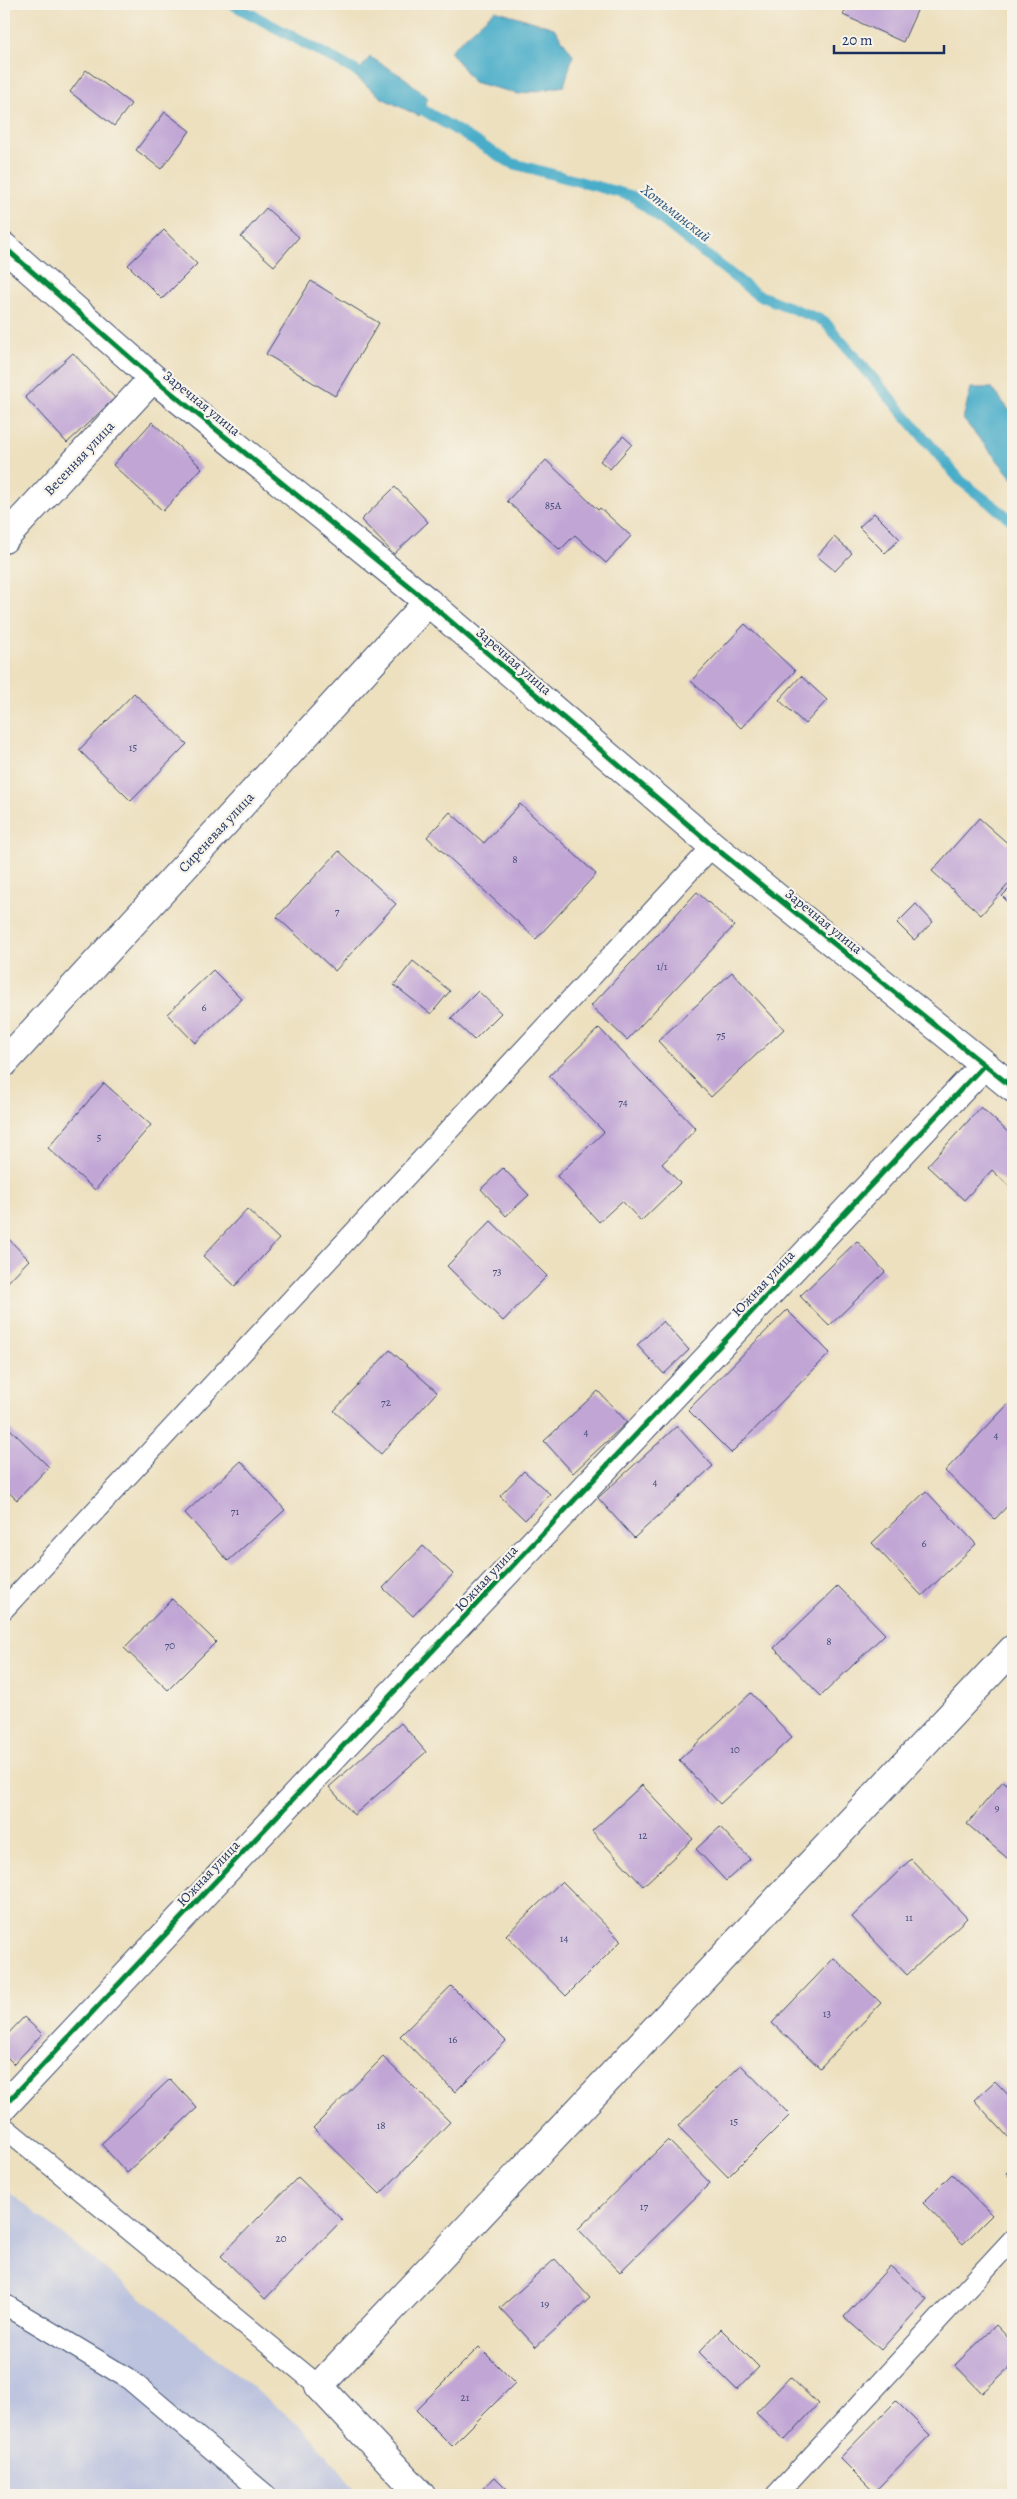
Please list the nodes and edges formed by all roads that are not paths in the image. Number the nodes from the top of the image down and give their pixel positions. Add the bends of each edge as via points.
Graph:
1 (4, 247) edge
2 (153, 378) junction
3 (4, 540) edge
4 (428, 602) junction
5 (713, 846) junction
6 (4, 1063) edge
7 (984, 1066) junction
8 (1013, 1088) edge
9 (4, 1609) edge
10 (1013, 1649) edge
11 (4, 2106) edge
12 (4, 2127) edge
13 (1013, 2239) edge
14 (4, 2304) edge
15 (319, 2386) junction
16 (266, 2495) edge
17 (421, 2495) edge
18 (776, 2495) edge

1 - 2 street, Заречная улица
2 - 3 street, Весенняя улица
2 - 4 street, Заречная улица
4 - 5 street, Заречная улица
4 - 6 street, Сиреневая улица
5 - 7 street, Заречная улица
5 - 9 lane
7 - 8 street, Заречная улица
7 - 11 street, Южная улица
10 - 15 street
12 - 15 lane
13 - 18 lane
14 - 16 lane via 129,2380
15 - 17 street

